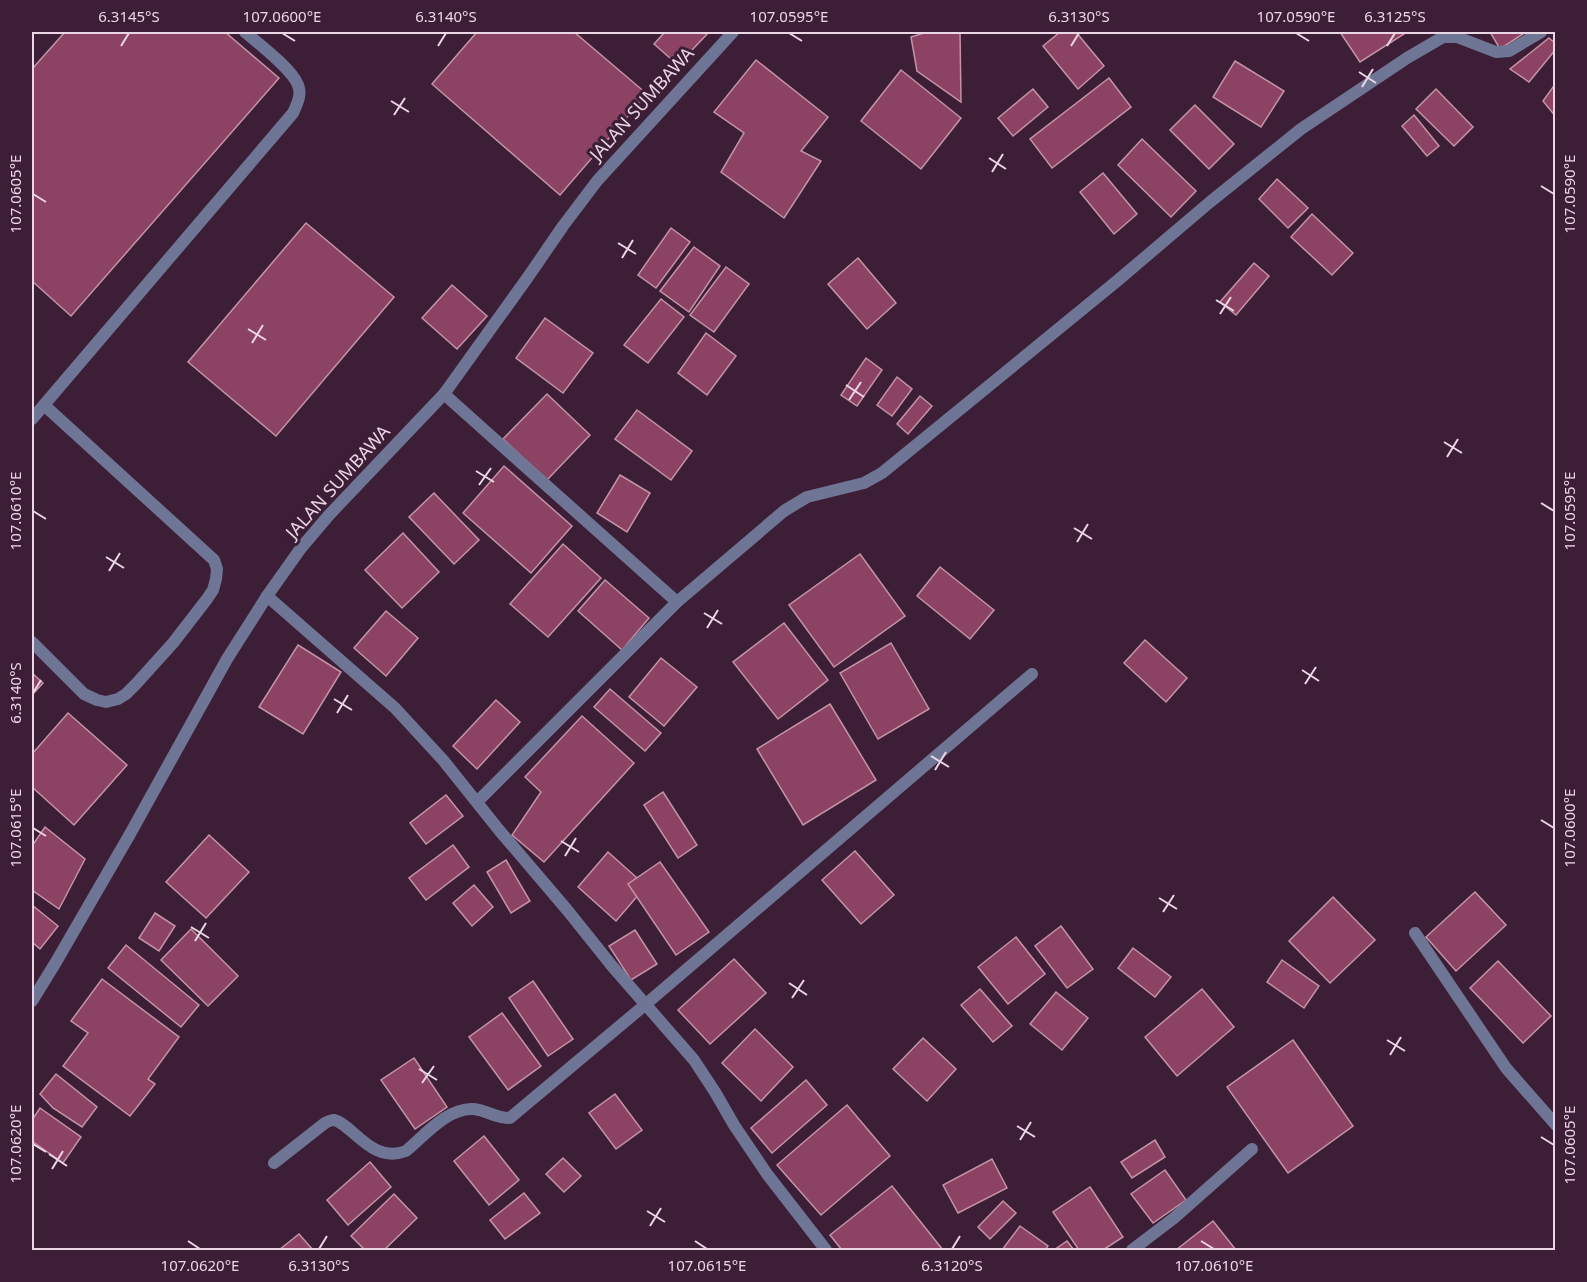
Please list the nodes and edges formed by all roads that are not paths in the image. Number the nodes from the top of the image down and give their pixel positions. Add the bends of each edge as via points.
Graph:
1 (245, 32) edge
2 (733, 32) edge
3 (1541, 32) edge
4 (1440, 34) edge
5 (444, 394) junction
6 (44, 405) junction
7 (32, 419) edge
8 (267, 596) junction
9 (677, 602) junction
10 (32, 642) edge
11 (1032, 674) dead end
12 (477, 802) junction
13 (1415, 933) dead end
14 (32, 1001) edge
15 (646, 1004) junction
16 (1556, 1125) edge
17 (1252, 1149) dead end
18 (274, 1163) dead end
19 (826, 1251) edge
20 (1132, 1251) edge

1 - 6 street via 291,73 299,87 293,113
2 - 5 street, JALAN SUMBAWA via 597,181
3 - 4 street via 1509,51 1496,52
4 - 9 street via 1300,129 882,473 864,483 807,497
5 - 8 street, JALAN SUMBAWA via 329,515
5 - 9 street
6 - 7 street
6 - 10 street via 214,560 217,569 213,590 200,608 151,668 118,699 106,702 84,694
8 - 12 street via 395,708
8 - 14 street, JALAN SUMBAWA
9 - 12 street
11 - 15 street
12 - 15 street
13 - 16 street via 1506,1068
15 - 18 street via 510,1118 473,1109 449,1114 406,1151 397,1154 378,1151 332,1120
15 - 19 street via 694,1060 767,1174
17 - 20 street

